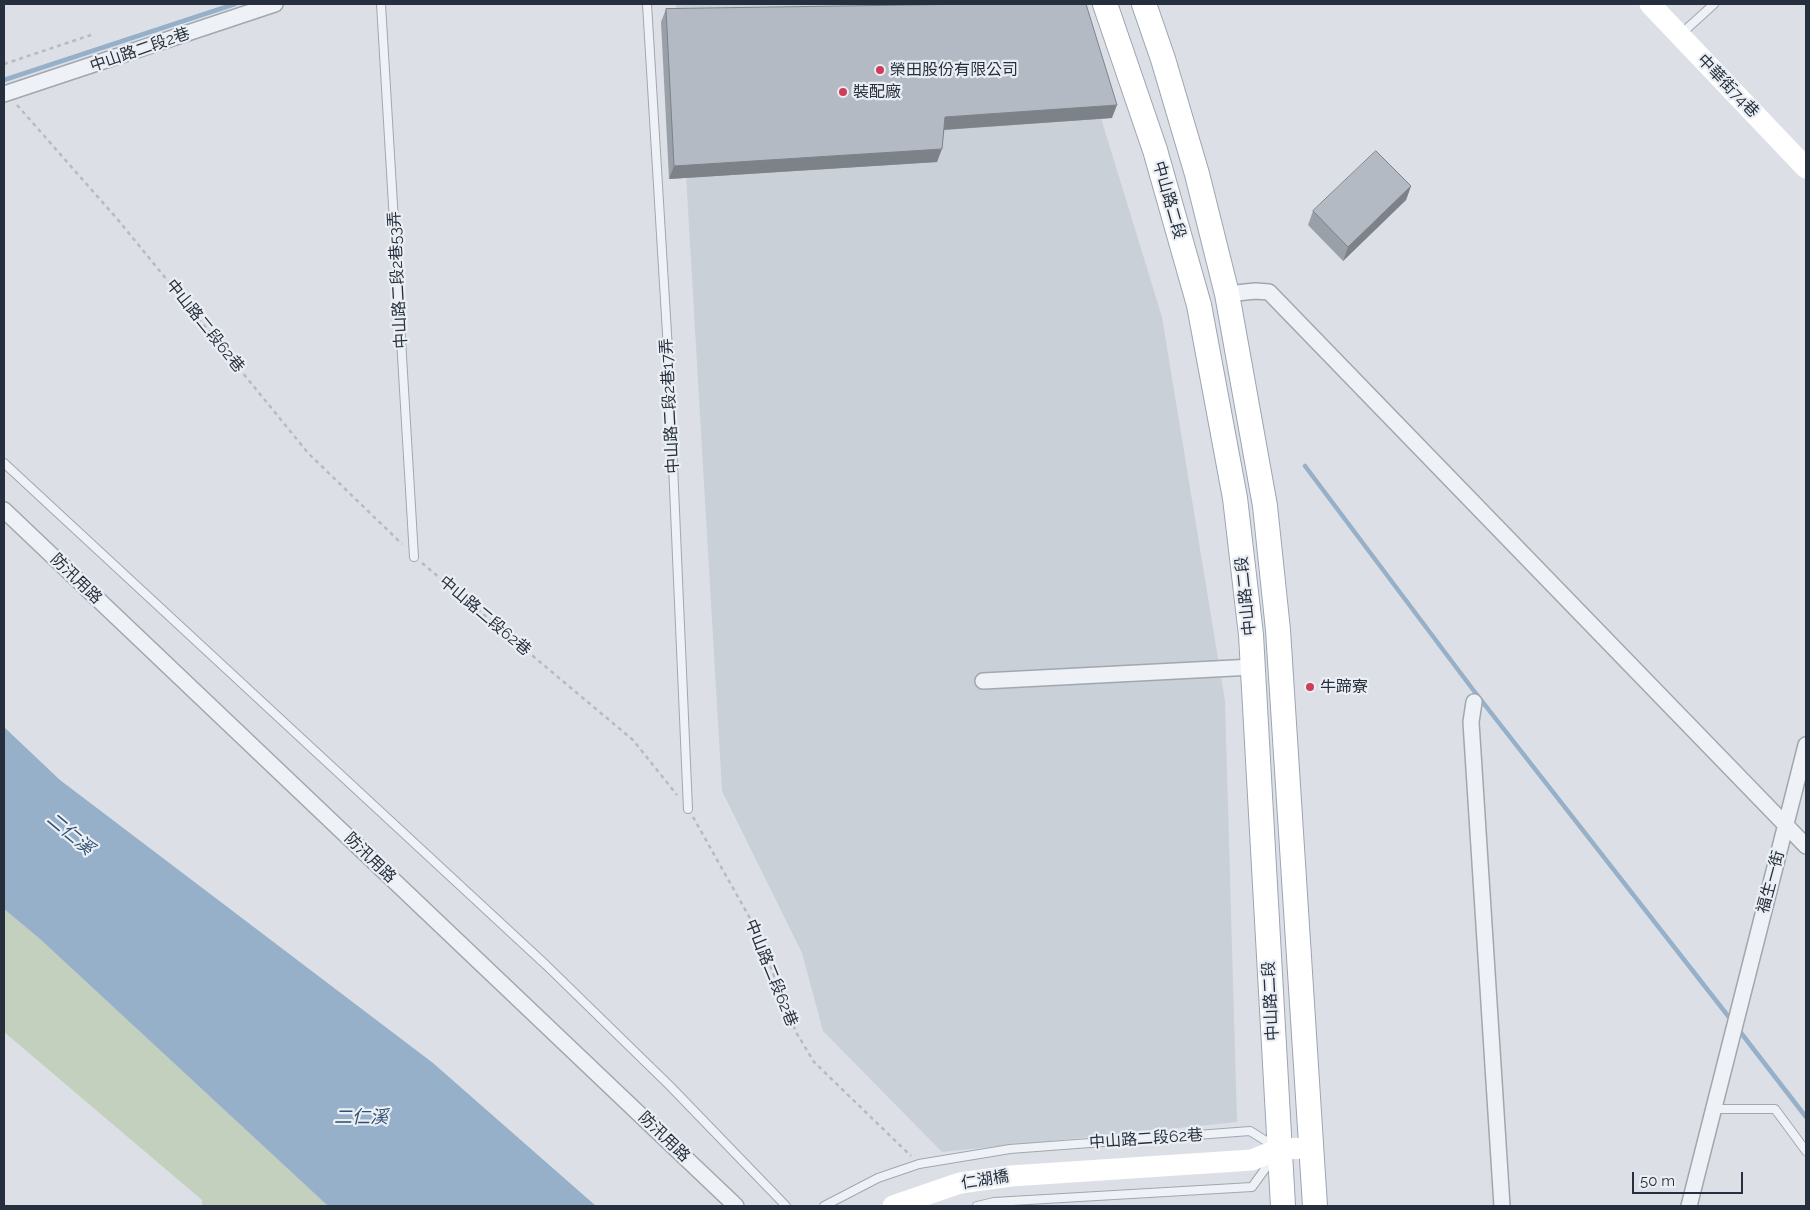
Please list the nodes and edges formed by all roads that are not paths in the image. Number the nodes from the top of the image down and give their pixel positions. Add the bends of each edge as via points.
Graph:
1 (275, 4) edge
2 (381, 4) edge
3 (647, 4) edge
4 (1105, 4) edge
5 (1144, 4) edge
6 (1650, 4) edge
7 (1714, 4) edge
8 (1680, 35) junction
9 (5, 93) edge
10 (1806, 168) edge
11 (1227, 294) junction
12 (4, 463) edge
13 (4, 510) edge
14 (414, 557) road end
15 (1253, 667) junction
16 (983, 681) dead end
17 (1474, 702) dead end
18 (1806, 745) edge
19 (688, 808) road end
20 (1786, 825) junction
21 (1806, 846) edge
22 (1712, 1109) junction
23 (1312, 1148) junction
24 (1279, 1149) junction
25 (1806, 1151) edge
26 (1080, 1171) joint
27 (736, 1206) edge
28 (786, 1206) edge
29 (824, 1206) edge
30 (893, 1206) edge
31 (977, 1206) edge
32 (1283, 1206) edge
33 (1315, 1206) edge
34 (1502, 1206) edge
35 (1688, 1206) edge

1 - 9 street, 中山路二段2巷
2 - 14 lane, 中山路二段2巷53弄
3 - 19 lane, 中山路二段2巷17弄 via 668,350
4 - 15 main road, 中山路二段 via 1155,150 1200,305 1235,498
5 - 11 main road, 中山路二段 via 1196,174
6 - 8 street, 中華街74巷
7 - 8 lane
8 - 10 street, 中華街74巷
11 - 20 street via 1269,292
11 - 23 main road, 中山路二段 via 1265,506 1276,611
12 - 28 lane via 546,965
13 - 27 street, 防汛用路
15 - 16 street
15 - 24 main road, 中山路二段
17 - 34 street via 1471,722
18 - 20 street, 福生一街
20 - 21 street
20 - 22 street, 福生一街
22 - 25 lane via 1776,1109
22 - 35 street
23 - 24 street, 中山路二段62巷
23 - 33 main road, 中山路二段
24 - 26 street, 中山路二段62巷 via 1252,1160
24 - 29 lane, 中山路二段62巷 via 1250,1131 1010,1148 919,1164 878,1178
24 - 31 lane via 1252,1187 994,1202
24 - 32 main road, 中山路二段
26 - 30 street, 仁湖橋 via 960,1184

